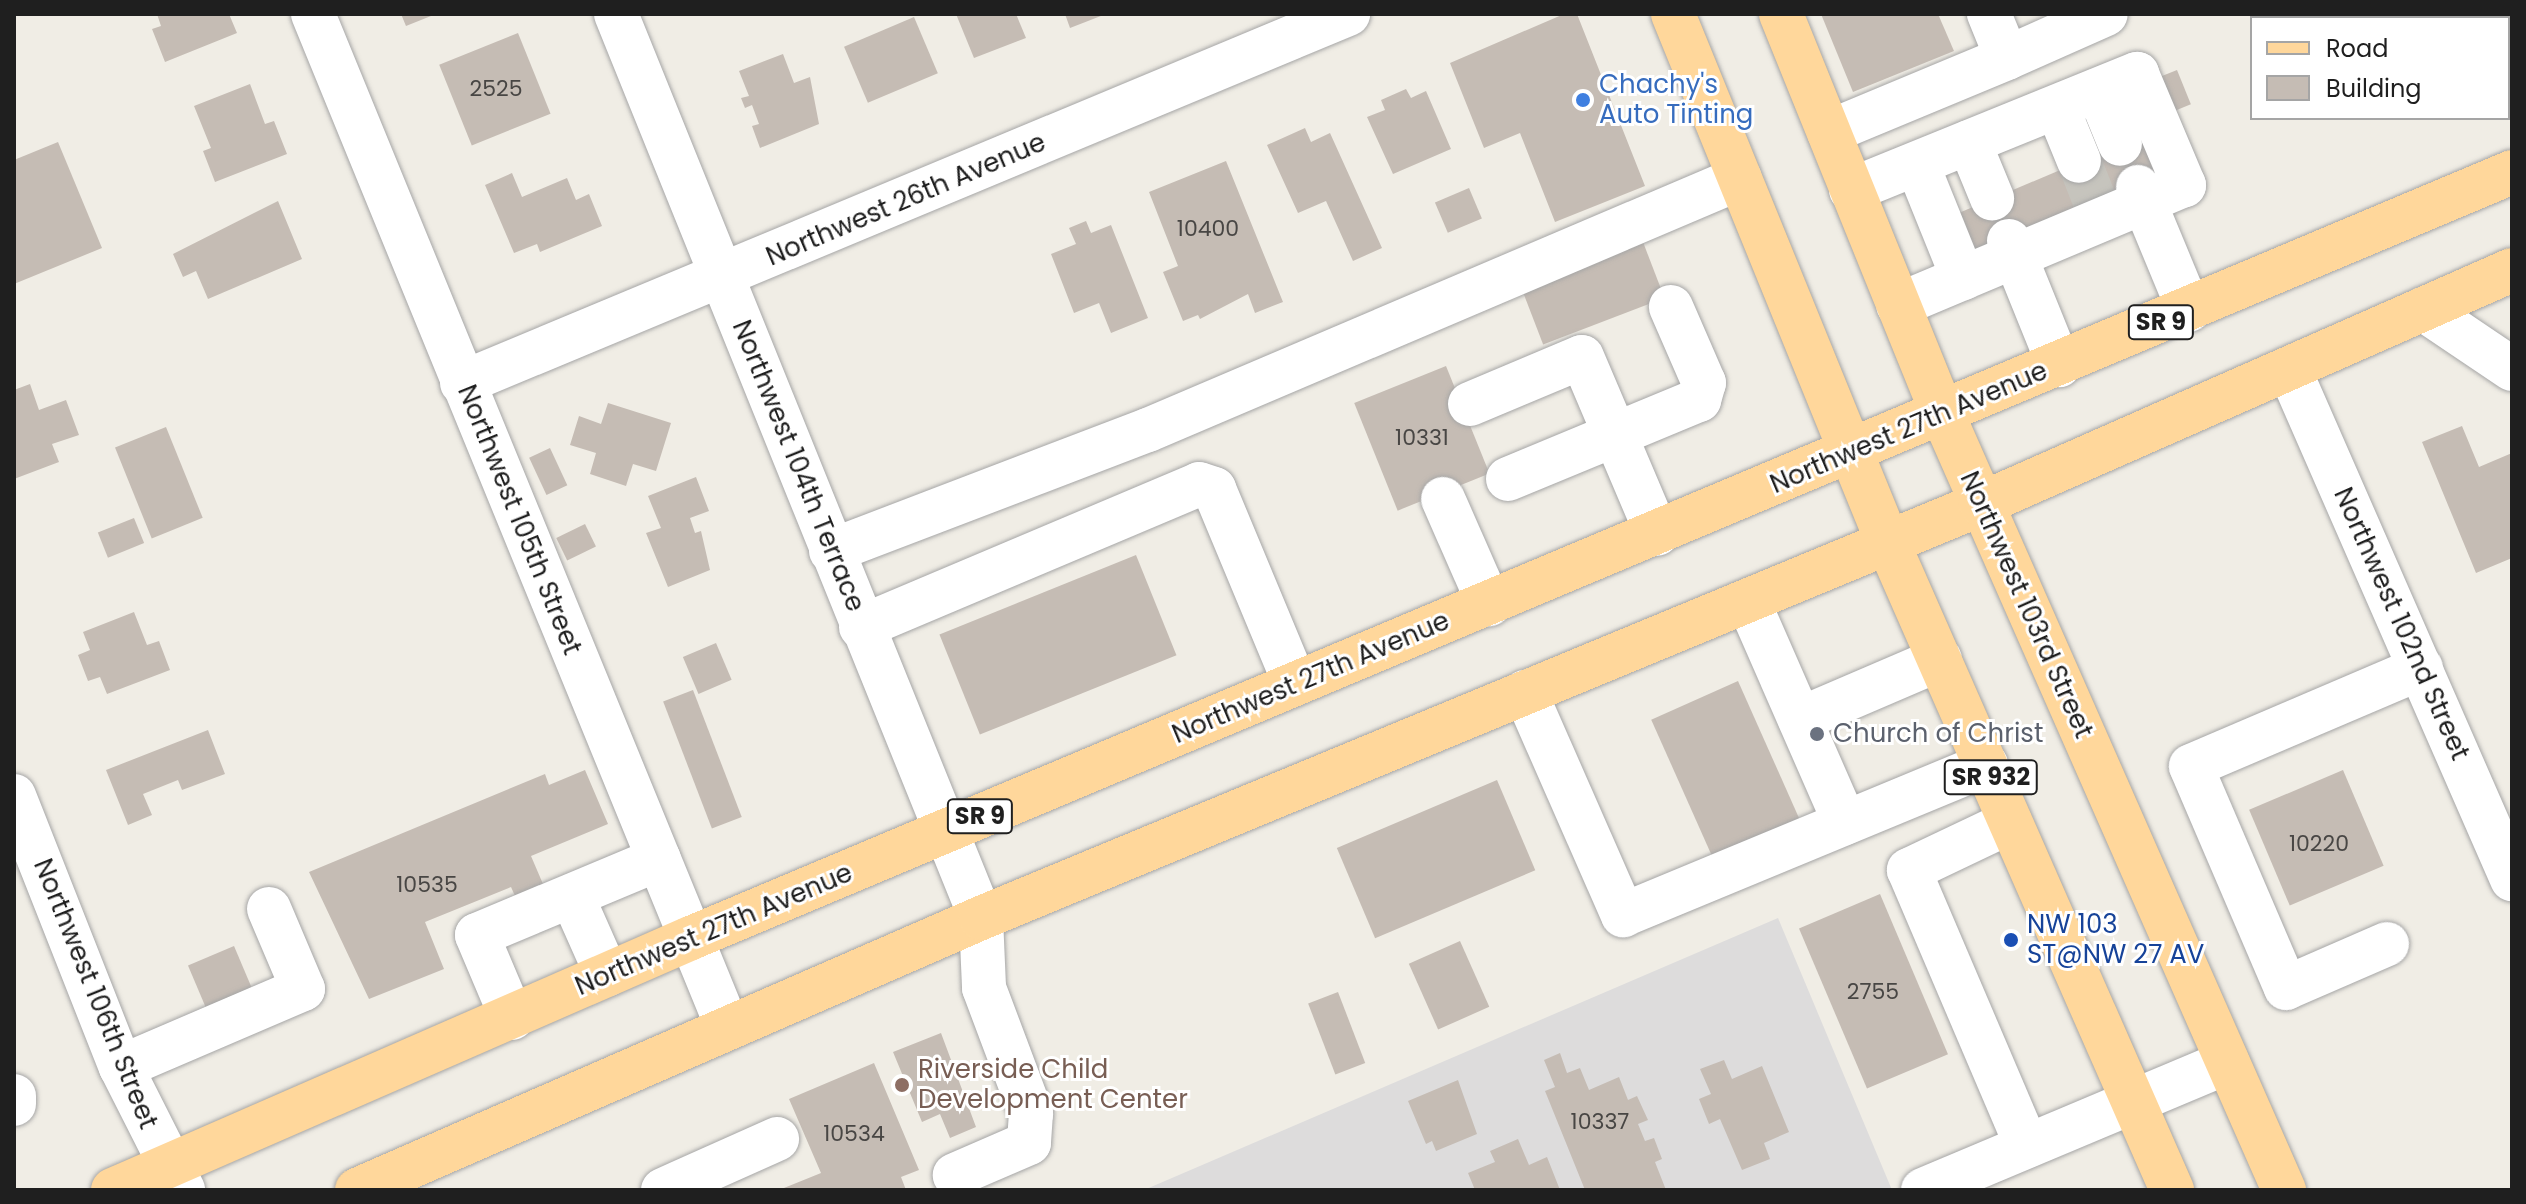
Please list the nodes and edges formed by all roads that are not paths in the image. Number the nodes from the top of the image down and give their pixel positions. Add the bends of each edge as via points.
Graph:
1 (313, 14) edge
2 (616, 14) edge
3 (1348, 14) edge
4 (1673, 14) edge
5 (1781, 14) edge
6 (1989, 14) edge
7 (2106, 14) edge
8 (2007, 58) junction
9 (2098, 90) junction
10 (2057, 107) junction
11 (1829, 132) junction
12 (1969, 142) junction
13 (2120, 144) tunnel mouth
14 (2079, 161) tunnel mouth
15 (1917, 164) junction
16 (2512, 172) edge
17 (1740, 178) junction
18 (1851, 190) junction
19 (2141, 194) junction
20 (1992, 198) dead end
21 (2012, 248) junction
22 (2512, 270) edge
23 (723, 277) junction
24 (1963, 278) junction
25 (1898, 305) junction
26 (1671, 307) dead end
27 (2423, 309) junction
28 (2189, 310) junction
29 (2059, 365) junction
30 (2289, 369) junction
31 (2512, 369) edge
32 (462, 383) junction
33 (1470, 404) dead end
34 (1943, 415) junction
35 (1615, 435) junction
36 (1852, 452) junction
37 (1508, 479) dead end
38 (1443, 499) dead end
39 (1981, 504) junction
40 (1657, 534) junction
41 (1888, 543) junction
42 (831, 551) junction
43 (1748, 601) junction
44 (1489, 604) junction
45 (861, 627) junction
46 (1940, 659) junction
47 (2421, 668) junction
48 (1295, 684) junction
49 (1525, 692) junction
50 (1800, 719) junction
51 (1986, 765) junction
52 (18, 818) edge
53 (2010, 822) junction
54 (1845, 823) junction
55 (944, 831) junction
56 (659, 859) junction
57 (2512, 879) edge
58 (572, 896) junction
59 (269, 909) dead end
60 (981, 918) junction
61 (691, 938) junction
62 (2387, 944) dead end
63 (607, 975) junction
64 (512, 1018) junction
65 (727, 1026) junction
66 (2227, 1062) junction
67 (121, 1067) junction
68 (14, 1096) edge
69 (2133, 1102) junction
70 (14, 1104) edge
71 (777, 1139) dead end
72 (2027, 1146) junction
73 (955, 1175) dead end
74 (176, 1178) edge
75 (113, 1190) edge
76 (357, 1190) edge
77 (663, 1190) edge
78 (1923, 1190) edge
79 (2172, 1190) edge
80 (2284, 1190) edge

1 - 32 street, Northwest 105th Street
2 - 23 street, Northwest 104th Terrace
3 - 23 street, Northwest 26th Avenue
4 - 17 main road, SR 932
5 - 11 main road, Northwest 103rd Street
6 - 8 street
7 - 8 street
8 - 11 street
9 - 10 street
9 - 13 street
9 - 19 street via 2137,74 2184,185
10 - 12 street
10 - 14 street
11 - 18 main road, Northwest 103rd Street
12 - 15 street
12 - 20 street
15 - 18 street
15 - 24 street
16 - 28 main road, Northwest 27th Avenue / SR 9
17 - 36 main road, SR 932
17 - 42 street via 1148,430
18 - 25 main road, Northwest 103rd Street
19 - 21 street
19 - 28 street
21 - 24 street
21 - 29 street
22 - 27 main road
23 - 32 street, Northwest 26th Avenue
23 - 42 street, Northwest 104th Terrace
24 - 25 street
25 - 34 main road, Northwest 103rd Street
26 - 35 street via 1704,383 1699,400
27 - 30 main road
27 - 31 street
28 - 29 main road, Northwest 27th Avenue / SR 9
29 - 34 main road, Northwest 27th Avenue / SR 9
30 - 39 main road
30 - 47 street, Northwest 102nd Street
32 - 56 street, Northwest 105th Street
33 - 35 street via 1582,357
34 - 36 main road, Northwest 27th Avenue / SR 9
34 - 39 main road, Northwest 103rd Street
35 - 37 street
35 - 40 street
36 - 40 main road, Northwest 27th Avenue / SR 9
36 - 41 main road, SR 932
38 - 44 street
39 - 41 main road
39 - 66 main road, Northwest 103rd Street
40 - 44 main road, Northwest 27th Avenue / SR 9
41 - 43 main road
41 - 46 main road, SR 932
42 - 45 street, Northwest 104th Terrace
43 - 49 main road
43 - 50 street
44 - 48 main road, Northwest 27th Avenue / SR 9
45 - 48 street via 1199,484 1214,489
45 - 55 street, Northwest 104th Terrace
46 - 50 street
46 - 51 main road, SR 932
47 - 57 street, Northwest 102nd Street
47 - 62 street via 2191,766 2286,988
48 - 55 main road, Northwest 27th Avenue / SR 9
49 - 54 street via 1623,915
49 - 60 main road
50 - 54 street
51 - 53 main road, SR 932
51 - 54 street
52 - 67 street, Northwest 106th Street
53 - 69 main road, SR 932
53 - 72 street via 1909,870
55 - 60 street, Northwest 104th Terrace
55 - 61 main road, Northwest 27th Avenue / SR 9
56 - 58 street
56 - 61 street, Northwest 105th Street
58 - 63 street
58 - 64 street via 477,935
59 - 67 street via 303,989
60 - 65 main road
60 - 73 street via 984,988 1031,1113 1029,1143
61 - 63 main road, Northwest 27th Avenue / SR 9
61 - 65 street, Northwest 105th Street
63 - 64 main road, Northwest 27th Avenue / SR 9
64 - 74 main road, Northwest 27th Avenue / SR 9
65 - 76 main road
66 - 69 street
66 - 80 main road, Northwest 103rd Street
67 - 74 street, Northwest 106th Street
68 - 70 street
69 - 72 street
69 - 79 main road, SR 932
71 - 77 street
72 - 78 street
74 - 75 main road, Northwest 27th Avenue / SR 9

